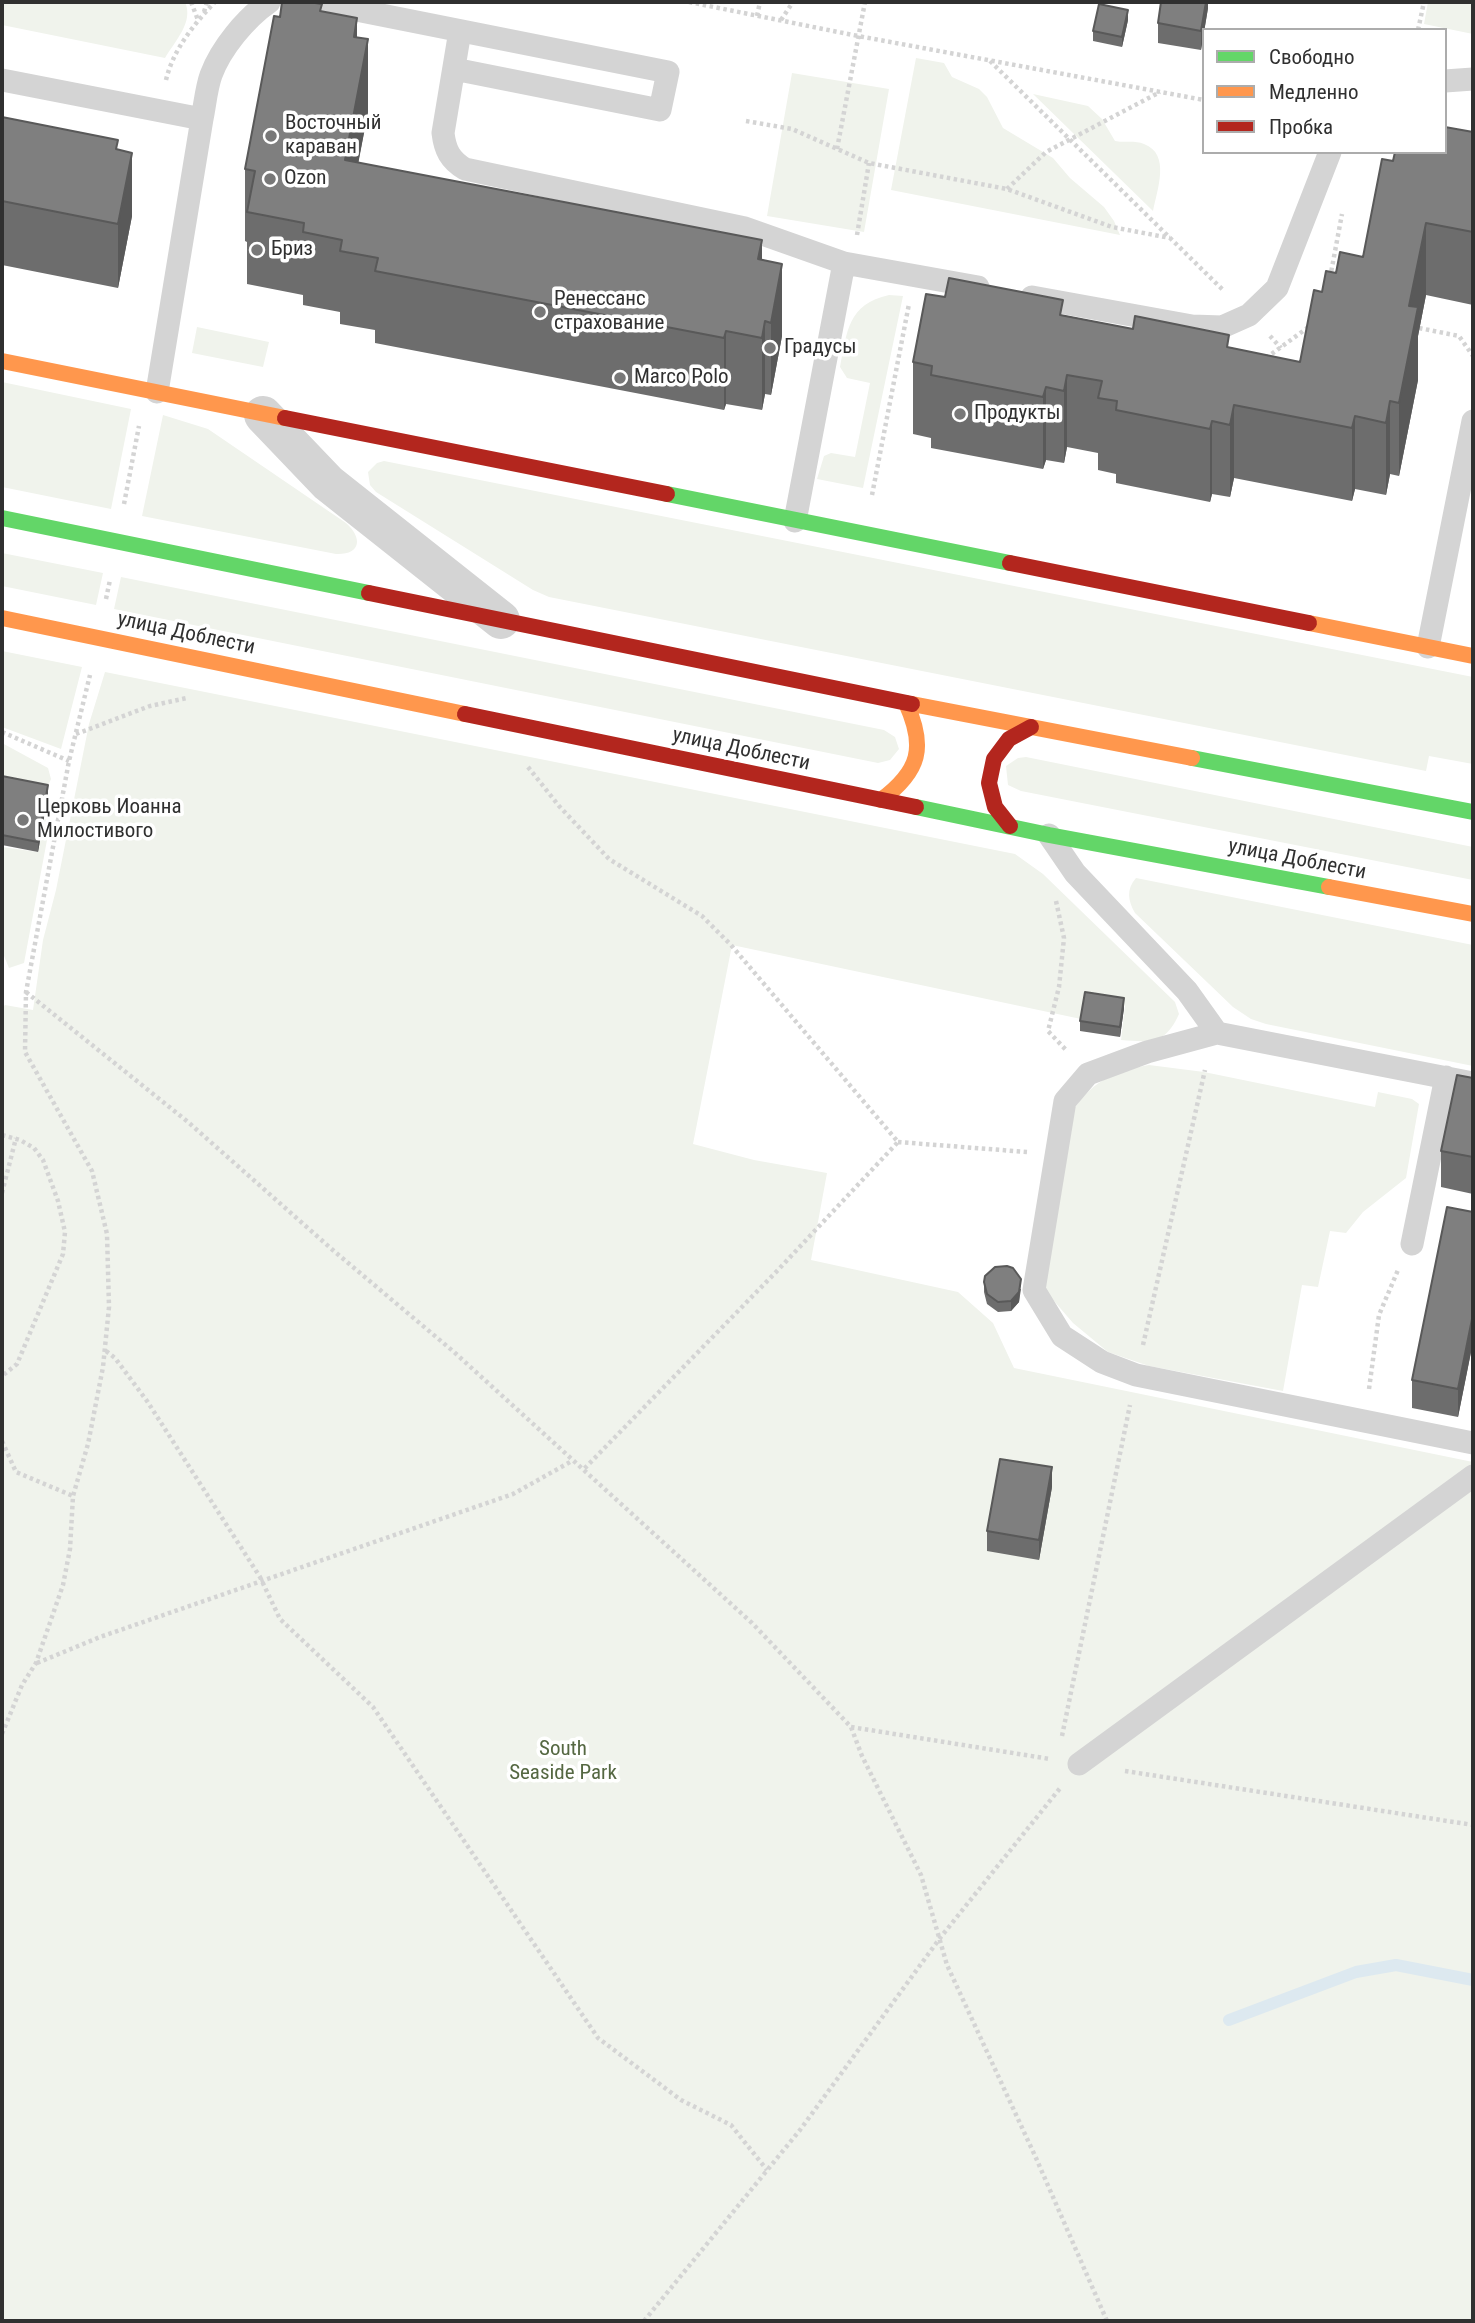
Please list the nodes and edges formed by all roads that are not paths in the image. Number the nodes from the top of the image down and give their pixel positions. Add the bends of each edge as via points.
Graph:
1 (269, 2) edge
2 (316, 2) edge
3 (460, 31) junction
4 (454, 69) junction
5 (1473, 79) edge
6 (2, 80) edge
7 (1447, 81) edge
8 (202, 119) junction
9 (1329, 154) edge
10 (844, 263) junction
11 (2, 361) edge
12 (157, 392) junction
13 (263, 415) junction
14 (1473, 421) edge
15 (2, 518) edge
16 (795, 521) junction
17 (2, 618) edge
18 (501, 620) junction
19 (1428, 647) junction
20 (1473, 656) edge
21 (906, 702) junction
22 (1031, 727) junction
23 (881, 800) junction
24 (1473, 812) edge
25 (1010, 826) junction
26 (1049, 835) junction
27 (1473, 914) edge
28 (1217, 1033) junction
29 (1446, 1077) junction
30 (1473, 1083) edge
31 (1412, 1244) road end
32 (1473, 1443) edge
33 (1473, 1476) edge
34 (1068, 1762) road end

1 - 8 lane via 258,9 219,59 210,77
2 - 3 lane
3 - 4 lane
3 - 4 lane via 668,72 660,110
4 - 10 lane via 443,133 445,148 465,169 745,228
5 - 7 lane
6 - 8 lane
8 - 12 lane
9 - 10 lane via 1277,288 1249,315 1222,327 1192,326
10 - 16 lane
11 - 12 main road
12 - 13 main road
13 - 16 main road
13 - 18 street via 328,483
14 - 19 lane
15 - 18 main road
16 - 19 main road
17 - 23 main road, улица Доблести
18 - 21 main road
19 - 20 main road
21 - 22 main road
21 - 23 main road via 917,723 919,746 913,768 900,788
22 - 24 main road
22 - 25 main road via 1009,739 994,759 989,783 995,807
23 - 25 main road, улица Доблести
25 - 26 main road, улица Доблести
26 - 27 main road, улица Доблести
26 - 28 lane via 1075,873 1187,991
28 - 29 lane
28 - 32 lane via 1088,1074 1065,1101 1034,1290 1062,1336 1102,1362 1136,1374
29 - 30 lane
29 - 31 lane
33 - 34 lane

